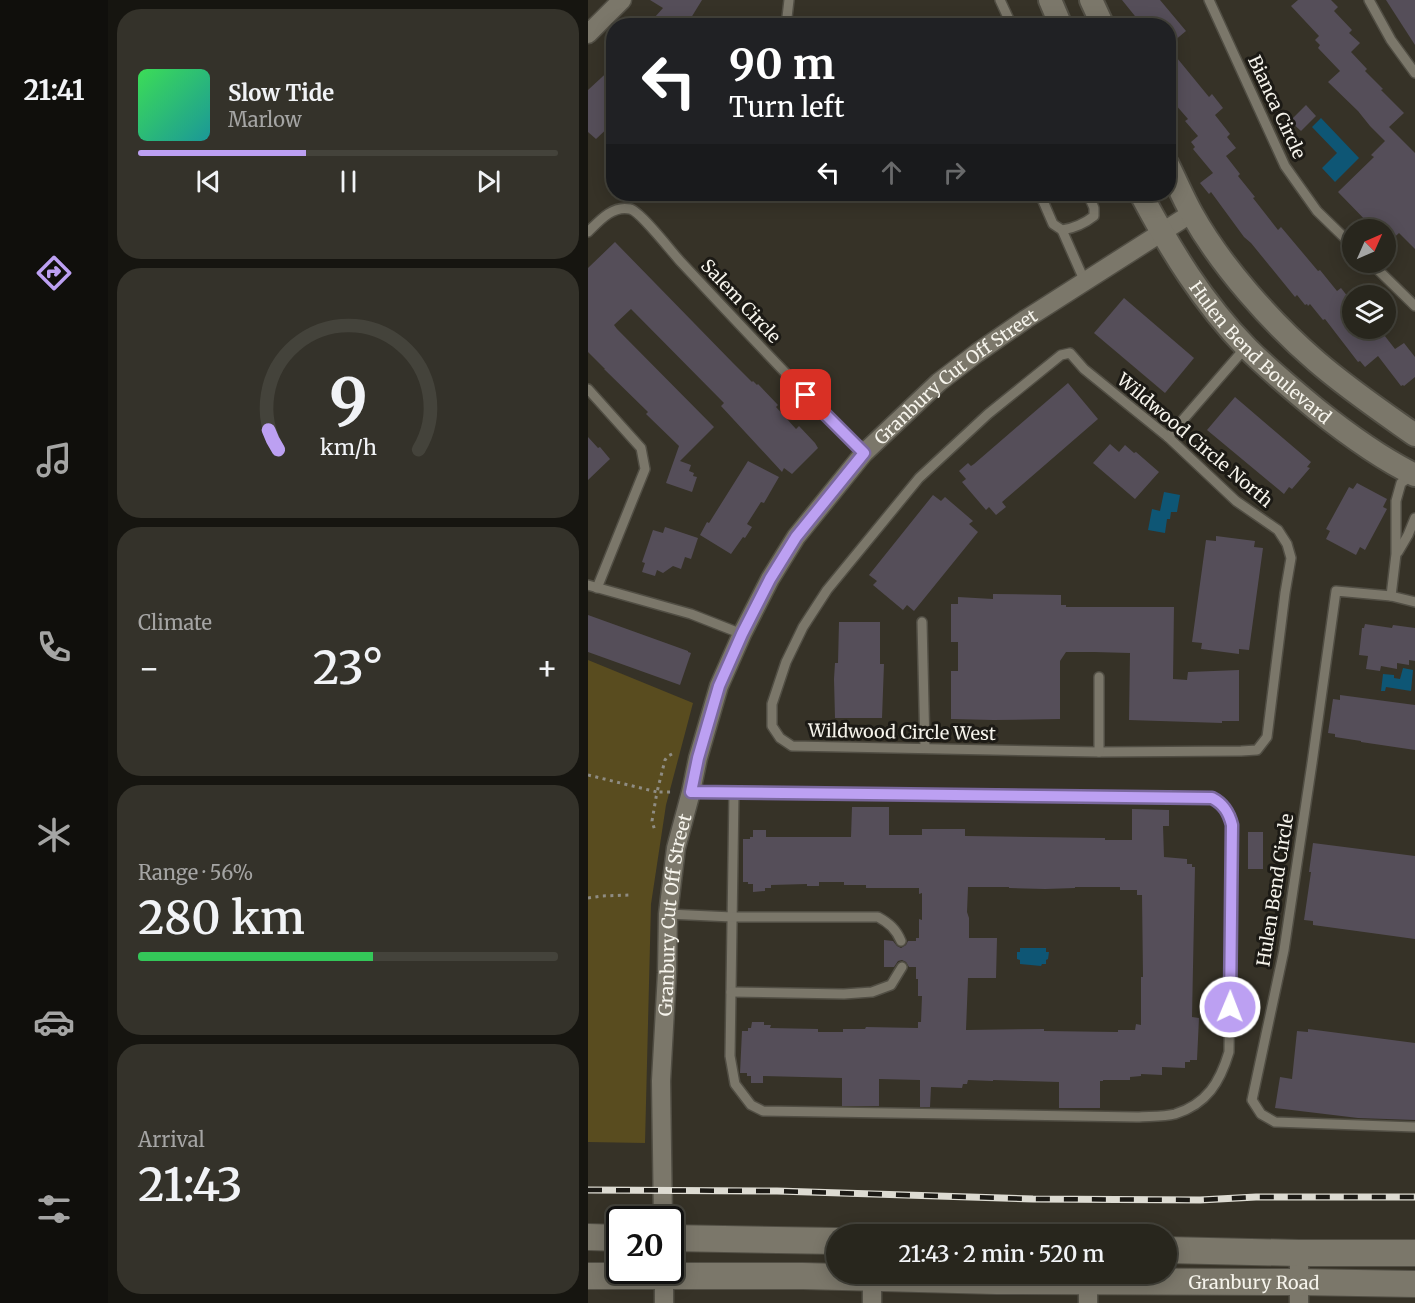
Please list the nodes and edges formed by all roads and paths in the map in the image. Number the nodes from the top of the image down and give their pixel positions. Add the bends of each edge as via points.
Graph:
1 (622, 0) edge
2 (789, 0) edge
3 (1000, 0) edge
4 (1050, 0) edge
5 (1092, 0) edge
6 (1209, 0) edge
7 (1369, 0) edge
8 (787, 18) edge
9 (1008, 18) edge
10 (1058, 18) edge
11 (1100, 18) edge
12 (588, 34) edge
13 (1415, 73) edge
14 (1176, 181) edge
15 (1043, 201) edge
16 (1091, 201) edge
17 (1145, 201) edge
18 (1192, 213) junction
19 (1062, 230) junction
20 (588, 232) edge
21 (1162, 232) junction
22 (1342, 235) edge
23 (1381, 273) edge
24 (1084, 282) junction
25 (1415, 306) edge
26 (1246, 347) junction
27 (1070, 353) joint
28 (588, 389) edge
29 (1415, 435) edge
30 (1168, 437) junction
31 (864, 453) junction
32 (1415, 474) edge
33 (1415, 518) edge
34 (1396, 554) junction
35 (593, 586) edge
36 (1391, 596) junction
37 (1415, 602) edge
38 (922, 622) dead end
39 (742, 634) junction
40 (1099, 677) dead end
41 (925, 748) junction
42 (1257, 750) joint
43 (1099, 752) junction
44 (672, 754) dead end
45 (588, 775) edge
46 (657, 792) junction
47 (691, 792) junction
48 (734, 792) junction
49 (655, 831) dead end
50 (632, 895) dead end
51 (588, 898) edge
52 (668, 914) junction
53 (732, 917) junction
54 (901, 941) dead end
55 (902, 967) dead end
56 (731, 992) junction
57 (1415, 1127) edge
58 (663, 1206) edge
59 (588, 1237) edge
60 (606, 1238) edge
61 (684, 1238) edge
62 (826, 1241) edge
63 (1177, 1250) edge
64 (1299, 1253) junction
65 (1415, 1253) edge
66 (684, 1261) edge
67 (606, 1270) edge
68 (588, 1275) edge
69 (606, 1275) edge
70 (684, 1275) edge
71 (726, 1276) junction
72 (826, 1276) edge
73 (664, 1284) edge
74 (872, 1284) edge
75 (980, 1284) edge
76 (1415, 1284) edge
77 (1088, 1292) edge
78 (1299, 1292) edge
79 (664, 1303) edge
80 (872, 1303) edge

1 - 12 street
2 - 8 lane
3 - 9 lane
4 - 10 street
5 - 11 street
6 - 22 lane, Bianca Circle via 1285,166 1317,211
7 - 13 lane
14 - 18 street, Hulen Bend Boulevard
15 - 19 lane via 1053,224
16 - 19 lane via 1094,216
17 - 21 street, Hulen Bend Boulevard
18 - 21 street, Granbury Cut Off Street
18 - 29 street, Hulen Bend Boulevard via 1229,269 1283,330 1366,401
19 - 24 lane
20 - 31 lane, Salem Circle via 604,216 620,209 638,212
21 - 24 street, Granbury Cut Off Street
21 - 26 street, Hulen Bend Boulevard via 1197,287
23 - 25 lane
24 - 31 street, Granbury Cut Off Street via 947,376
26 - 30 lane
26 - 32 street, Hulen Bend Boulevard via 1329,419
27 - 30 lane, Wildwood Circle North via 1084,369
27 - 41 lane, Wildwood Circle West via 1061,355 988,414 918,478 827,590 786,662 772,704 772,726 792,746
28 - 35 lane via 641,448 645,469
30 - 42 lane, Wildwood Circle North via 1236,501 1278,530 1291,558 1267,737
31 - 39 street, Granbury Cut Off Street via 796,537
32 - 34 lane via 1401,483 1396,501
33 - 34 lane
34 - 36 lane
35 - 39 lane via 690,614
36 - 37 lane, Hulen Bend Circle
36 - 57 lane, Hulen Bend Circle via 1336,591 1284,950 1252,1100 1261,1114 1275,1122
38 - 41 lane
39 - 47 street, Granbury Cut Off Street via 719,686
40 - 43 lane
41 - 43 lane, Wildwood Circle West
42 - 43 lane, Wildwood Circle West
44 - 46 path via 665,760
45 - 46 path
46 - 47 path
46 - 49 path via 652,821
47 - 48 lane
47 - 52 street, Granbury Cut Off Street via 676,848
48 - 53 lane
48 - 56 lane via 1212,798 1220,802 1232,825 1229,1052 1215,1086 1192,1106 1173,1114 1137,1117 763,1111 751,1106 735,1084 730,1056
50 - 51 path
52 - 53 lane
52 - 58 street, Granbury Cut Off Street via 661,1081
53 - 54 lane via 878,917 895,929
53 - 56 lane
55 - 56 lane via 891,985 872,992
59 - 60 main road
61 - 62 main road
63 - 64 main road, Granbury Road
64 - 65 main road, Granbury Road
64 - 78 street
66 - 71 main road
67 - 68 main road
68 - 69 main road, Granbury Road
70 - 71 main road, Granbury Road
71 - 72 main road, Granbury Road
73 - 79 street
74 - 80 street
75 - 77 main road, Granbury Road
76 - 78 main road, Granbury Road
77 - 78 main road, Granbury Road

